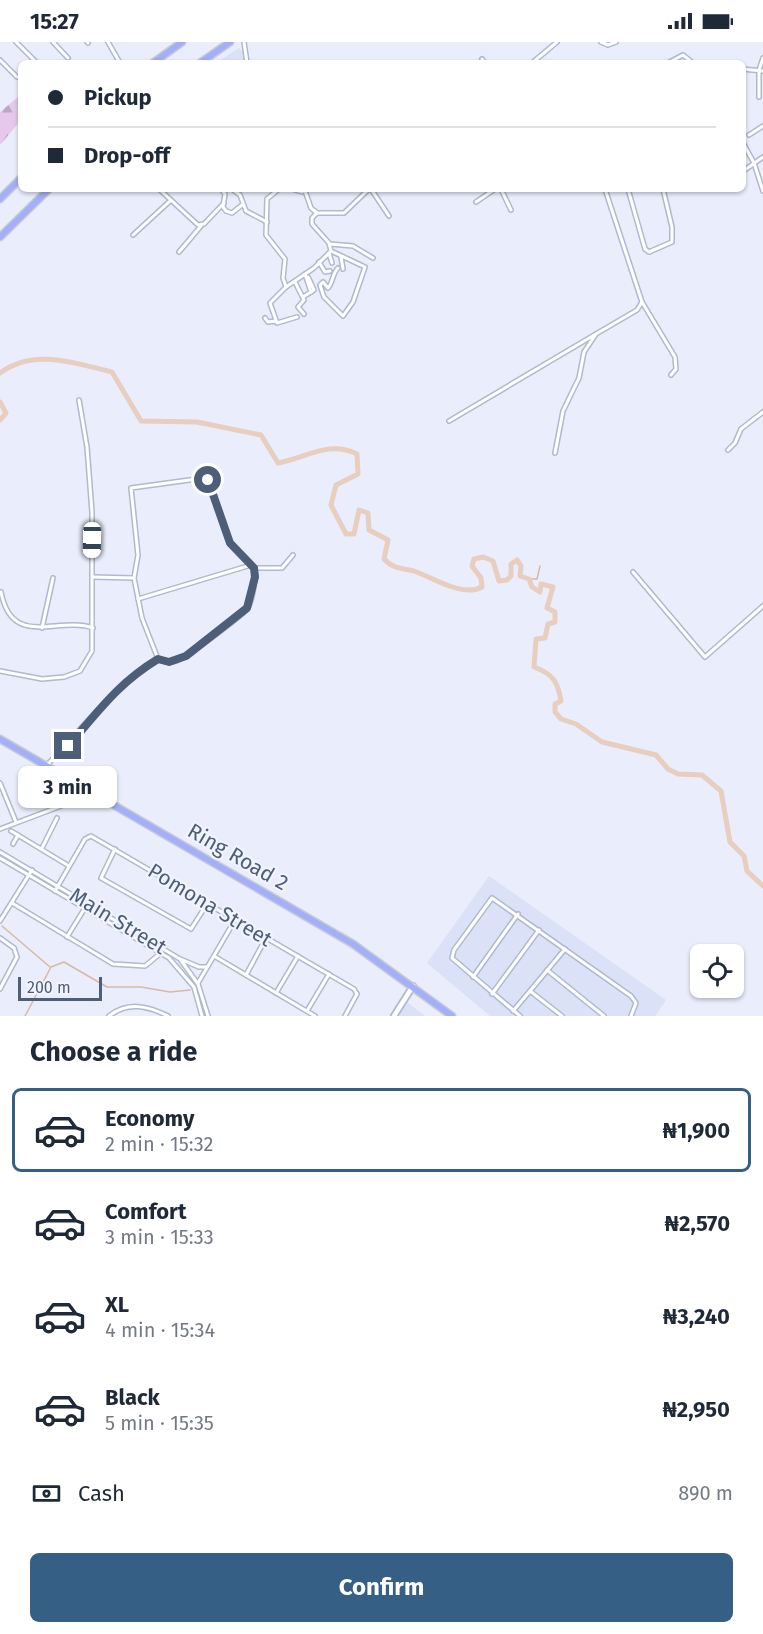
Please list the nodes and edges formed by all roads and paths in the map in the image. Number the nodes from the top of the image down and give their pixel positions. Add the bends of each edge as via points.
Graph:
1 (16, 42) edge
2 (54, 42) edge
3 (108, 42) edge
4 (182, 42) edge
5 (230, 42) edge
6 (244, 42) edge
7 (556, 42) edge
8 (601, 42) edge
9 (616, 42) edge
10 (68, 58) dead end
11 (763, 58) edge
12 (0, 60) edge
13 (34, 60) edge
14 (118, 60) edge
15 (157, 60) edge
16 (204, 60) edge
17 (247, 60) edge
18 (535, 60) edge
19 (674, 60) edge
20 (689, 60) edge
21 (746, 69) edge
22 (761, 70) edge
23 (17, 77) dead end
24 (759, 97) dead end
25 (763, 126) edge
26 (749, 135) dead end
27 (746, 148) edge
28 (763, 157) edge
29 (754, 163) junction
30 (746, 169) edge
31 (18, 181) edge
32 (763, 191) edge
33 (46, 192) edge
34 (162, 192) edge
35 (223, 192) edge
36 (236, 192) edge
37 (275, 192) edge
38 (307, 192) edge
39 (367, 192) edge
40 (372, 192) edge
41 (491, 192) edge
42 (502, 192) edge
43 (606, 192) edge
44 (629, 192) edge
45 (664, 192) edge
46 (0, 199) edge
47 (170, 201) junction
48 (476, 202) dead end
49 (224, 203) junction
50 (242, 205) junction
51 (511, 210) dead end
52 (317, 213) junction
53 (389, 216) dead end
54 (267, 222) junction
55 (202, 225) junction
56 (133, 235) dead end
57 (0, 237) edge
58 (330, 244) junction
59 (179, 252) dead end
60 (330, 252) junction
61 (341, 257) junction
62 (372, 258) dead end
63 (319, 262) junction
64 (332, 263) dead end
65 (338, 268) dead end
66 (343, 269) dead end
67 (330, 271) dead end
68 (306, 275) junction
69 (295, 282) junction
70 (286, 287) junction
71 (303, 297) junction
72 (642, 302) junction
73 (304, 314) dead end
74 (297, 317) dead end
75 (265, 318) dead end
76 (276, 322) junction
77 (273, 327) dead end
78 (600, 331) junction
79 (671, 375) dead end
80 (79, 400) dead end
81 (763, 411) edge
82 (448, 421) dead end
83 (728, 450) dead end
84 (555, 453) dead end
85 (293, 555) dead end
86 (253, 566) junction
87 (633, 572) dead end
88 (93, 576) junction
89 (53, 578) dead end
90 (134, 578) junction
91 (1, 592) edge
92 (138, 599) junction
93 (763, 606) edge
94 (42, 628) junction
95 (93, 628) junction
96 (158, 659) junction
97 (0, 671) edge
98 (0, 741) edge
99 (47, 765) junction
100 (0, 783) edge
101 (61, 806) dead end
102 (57, 818) dead end
103 (16, 822) junction
104 (0, 829) edge
105 (11, 831) dead end
106 (18, 835) junction
107 (13, 844) dead end
108 (41, 849) junction
109 (115, 849) junction
110 (0, 852) edge
111 (0, 858) edge
112 (17, 862) junction
113 (69, 866) junction
114 (15, 867) junction
115 (32, 870) junction
116 (29, 875) junction
117 (58, 886) junction
118 (55, 891) junction
119 (12, 903) junction
120 (88, 903) junction
121 (207, 904) junction
122 (85, 908) junction
123 (518, 915) junction
124 (235, 920) junction
125 (0, 921) edge
126 (539, 930) junction
127 (67, 937) junction
128 (0, 938) edge
129 (266, 938) junction
130 (565, 949) junction
131 (161, 953) junction
132 (214, 956) junction
133 (298, 956) junction
134 (180, 959) junction
135 (207, 967) junction
136 (547, 970) junction
137 (329, 974) junction
138 (202, 975) junction
139 (246, 975) junction
140 (473, 977) junction
141 (193, 980) junction
142 (196, 986) junction
143 (413, 986) junction
144 (0, 989) edge
145 (530, 991) junction
146 (276, 993) junction
147 (492, 994) junction
148 (307, 1011) junction
149 (513, 1011) junction
150 (109, 1016) edge
151 (168, 1016) edge
152 (202, 1016) edge
153 (208, 1016) edge
154 (315, 1016) edge
155 (345, 1016) edge
156 (394, 1016) edge
157 (452, 1016) edge
158 (520, 1016) edge
159 (562, 1016) edge
160 (604, 1016) edge
161 (631, 1016) edge

1 - 13 street
2 - 10 street
3 - 14 street
4 - 15 main road
5 - 16 main road
6 - 17 street
7 - 18 street
8 - 9 street
11 - 22 street
12 - 23 street
19 - 20 street via 683,55
21 - 22 street
22 - 24 street
25 - 26 street
27 - 29 street
28 - 29 street
29 - 30 street
29 - 32 street
31 - 46 main road
33 - 57 main road
34 - 47 street
35 - 49 street
36 - 50 street
37 - 54 street via 267,199
38 - 52 street via 311,208
39 - 52 street via 344,213
40 - 53 street
41 - 48 street
42 - 51 street
43 - 72 street
44 - 45 street via 645,249 650,252 672,242
47 - 55 street
47 - 56 street
49 - 50 street via 229,213
49 - 55 street
50 - 54 street
52 - 58 street via 312,224
54 - 70 street via 266,235 285,259
55 - 59 street
58 - 60 street
58 - 62 street via 353,246
60 - 61 street
60 - 63 street
60 - 64 street
61 - 65 street via 365,267 353,302 343,316 324,297 320,285 322,282 328,288
61 - 66 street
63 - 67 street via 325,272
63 - 68 street
68 - 69 street
68 - 71 street via 314,290
69 - 70 street
69 - 71 street
70 - 76 street via 270,303
71 - 73 street via 298,307
72 - 78 street
72 - 79 street via 675,357 677,367
74 - 76 street
75 - 76 street
76 - 77 street
78 - 82 street
78 - 84 street via 585,352 579,378 564,407
80 - 88 street via 88,460
81 - 83 street via 741,429
85 - 86 street via 282,568
86 - 90 street via 230,543 208,480 202,477 131,487 138,555
86 - 92 street
86 - 96 street via 255,577 247,608 186,656 169,662
87 - 93 street via 705,657
88 - 90 street
88 - 95 street
89 - 94 street
90 - 92 street
91 - 94 street via 10,618
92 - 96 street
94 - 95 street
95 - 97 street via 89,659 73,675 42,679
96 - 99 street via 107,698
98 - 99 main road, Ring Road 2
99 - 143 main road, Ring Road 2 via 336,934
100 - 103 street
101 - 103 street
102 - 108 street
103 - 104 street
105 - 106 street
106 - 107 street
106 - 108 street
108 - 113 street
109 - 113 street, Pomona Street via 89,836
109 - 121 street, Pomona Street
109 - 121 street via 101,878 140,902 191,929
110 - 112 street, Main Street
111 - 114 street, Main Street
112 - 114 street
112 - 115 street, Main Street
113 - 117 street, Pomona Street
114 - 116 street, Main Street
115 - 116 street
115 - 117 street, Main Street
116 - 118 street, Main Street
116 - 119 street
117 - 118 street, Pomona Street
117 - 120 street, Main Street
118 - 122 street, Main Street
119 - 125 street
119 - 127 street
120 - 122 street
120 - 134 street, Main Street
121 - 124 street, Pomona Street
122 - 127 street
122 - 131 street, Main Street
123 - 126 street
123 - 140 street
123 - 140 street via 495,898 490,899 452,955 455,963
124 - 129 street, Pomona Street
124 - 132 street
126 - 130 street
126 - 147 street
127 - 131 street via 117,965 145,966
128 - 144 street via 17,955
129 - 133 street, Pomona Street
129 - 139 street
130 - 136 street
130 - 161 street via 631,996 636,1003
131 - 141 street, Main Street
132 - 135 street
132 - 139 street, Pomona Street
133 - 137 street, Pomona Street
133 - 146 street
134 - 135 street
134 - 141 street, Main Street
135 - 138 street
136 - 145 street
136 - 160 street
137 - 148 street
137 - 155 street, Pomona Street via 356,992
138 - 141 street
138 - 142 street
139 - 146 street, Pomona Street
140 - 147 street
141 - 142 street, Main Street
142 - 152 street, Main Street
142 - 153 street, Main Street
143 - 156 street
143 - 157 main road, Ring Road 2
145 - 149 street
145 - 159 street
146 - 148 street, Pomona Street
147 - 149 street
148 - 154 street, Pomona Street
149 - 158 street
150 - 151 street via 122,1008 138,1006

